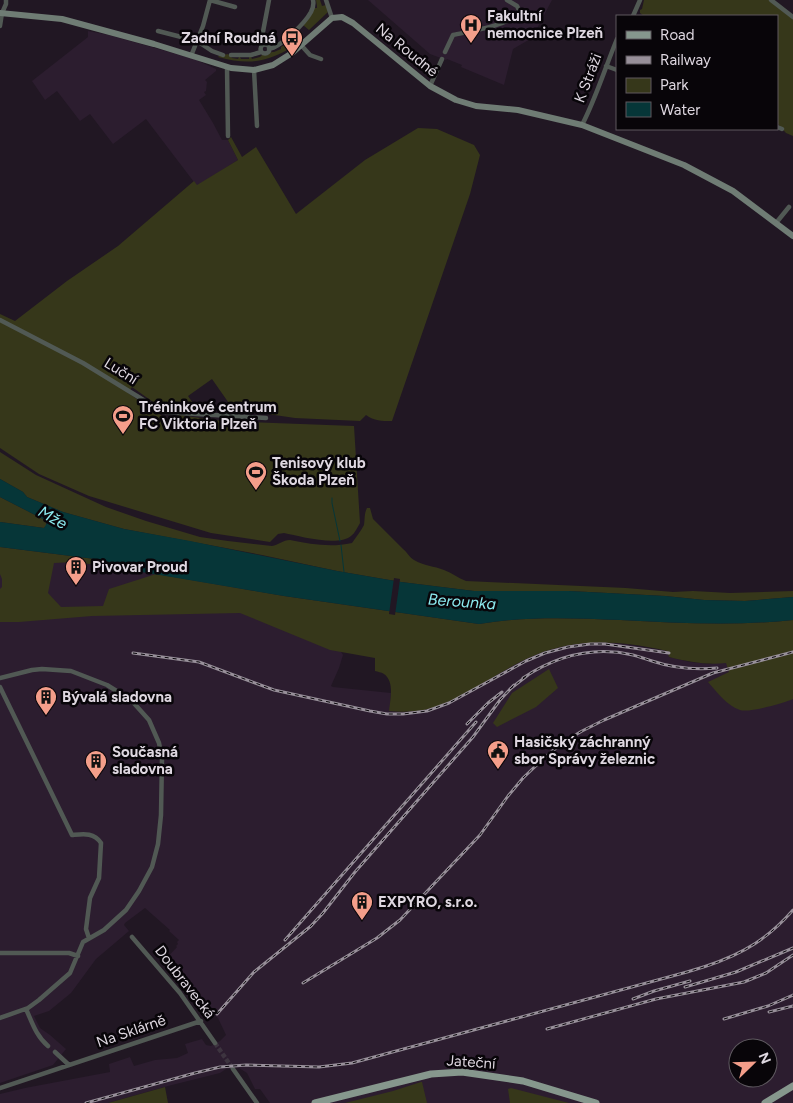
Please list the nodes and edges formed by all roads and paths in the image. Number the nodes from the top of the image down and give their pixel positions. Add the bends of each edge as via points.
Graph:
1 (6, 0) edge
2 (210, 0) edge
3 (270, 0) edge
4 (313, 0) edge
5 (326, 0) edge
6 (507, 0) edge
7 (640, 0) edge
8 (772, 0) edge
9 (235, 7) dead end
10 (1, 13) edge
11 (633, 15) edge
12 (793, 17) edge
13 (332, 18) junction
14 (0, 26) edge
15 (158, 31) dead end
16 (197, 41) junction
17 (616, 41) edge
18 (263, 45) junction
19 (301, 45) junction
20 (269, 50) junction
21 (261, 52) junction
22 (445, 52) dead end
23 (223, 54) dead end
24 (231, 54) dead end
25 (191, 56) junction
26 (322, 59) dead end
27 (442, 59) dead end
28 (606, 66) junction
29 (227, 67) junction
30 (254, 70) junction
31 (616, 70) edge
32 (430, 86) junction
33 (582, 125) junction
34 (258, 126) dead end
35 (228, 136) dead end
36 (789, 207) dead end
37 (776, 223) junction
38 (793, 236) edge
39 (0, 320) edge
40 (266, 418) dead end
41 (0, 678) edge
42 (0, 687) edge
43 (132, 937) dead end
44 (89, 938) junction
45 (0, 953) edge
46 (78, 956) junction
47 (26, 1009) junction
48 (0, 1018) edge
49 (200, 1021) junction
50 (216, 1043) tunnel mouth
51 (48, 1046) dead end
52 (55, 1052) dead end
53 (69, 1064) junction
54 (233, 1069) tunnel mouth
55 (793, 1086) edge
56 (0, 1088) edge
57 (257, 1103) edge
58 (314, 1103) edge
59 (596, 1103) edge
60 (765, 1103) edge

1 - 10 street
2 - 9 street
2 - 16 street
3 - 18 street
4 - 20 street via 310,12 296,30
5 - 13 street
6 - 22 street via 517,6 520,12 516,16 492,27 453,35
7 - 11 street
8 - 12 street
10 - 14 street
10 - 25 street via 62,19
13 - 19 street
13 - 32 street, Na Roudné via 342,17 353,23
15 - 16 street
16 - 23 street
16 - 25 street
17 - 28 street, K Stráži
18 - 20 street via 267,45
18 - 21 street
19 - 26 street via 310,56
19 - 30 street via 273,65
20 - 21 street
21 - 24 street
25 - 29 street
27 - 32 street
28 - 31 street
28 - 33 street, K Stráži
29 - 30 street
29 - 35 street
30 - 34 street
32 - 33 street, Na Roudné via 476,106 518,110
33 - 37 street, Na Roudné via 684,165 733,191
36 - 37 street
37 - 38 street, Na Roudné
39 - 40 street, Luční via 84,363 163,412
41 - 44 street via 42,669 71,671 107,685 131,700 149,720 159,743 162,758 160,820 152,866 126,910 104,930
42 - 44 street via 72,835 89,834 101,843 99,878 90,898 86,929
43 - 49 street, Doubravecká
44 - 46 street via 83,942
45 - 46 street via 69,953
46 - 47 street via 70,973
47 - 48 street
47 - 51 street via 41,1040
49 - 50 street, Doubravecká
49 - 53 street, Na Sklárně
52 - 53 street
53 - 56 street, Na Sklárně
54 - 57 street
55 - 60 main road
58 - 59 main road, Jateční via 431,1074 462,1072 523,1081

